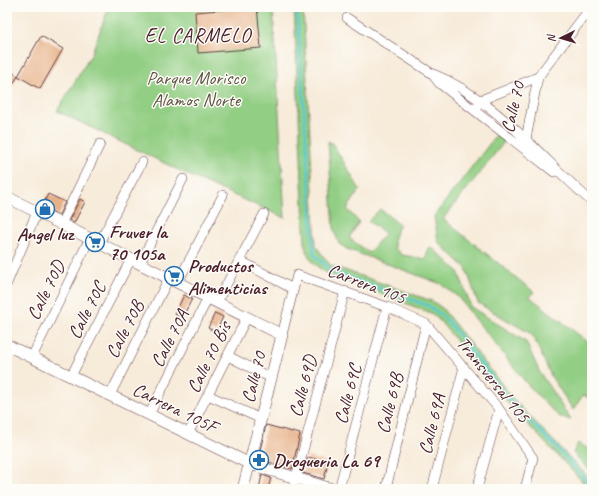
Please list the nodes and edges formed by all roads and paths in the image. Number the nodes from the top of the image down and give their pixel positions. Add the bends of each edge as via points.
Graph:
1 (590, 7) edge
2 (347, 18) dead end
3 (431, 73) junction
4 (538, 77) junction
5 (481, 100) junction
6 (475, 110) junction
7 (524, 142) junction
8 (100, 144) dead end
9 (142, 162) dead end
10 (183, 179) dead end
11 (223, 195) dead end
12 (7, 197) edge
13 (592, 202) edge
14 (37, 212) junction
15 (264, 214) dead end
16 (61, 224) junction
17 (94, 241) junction
18 (239, 260) junction
19 (135, 261) junction
20 (297, 275) joint
21 (173, 280) junction
22 (7, 283) edge
23 (293, 289) junction
24 (345, 291) junction
25 (212, 300) junction
26 (387, 307) junction
27 (247, 317) junction
28 (426, 324) junction
29 (282, 334) junction
30 (7, 345) edge
31 (228, 356) junction
32 (32, 357) junction
33 (464, 367) junction
34 (71, 376) junction
35 (271, 378) junction
36 (208, 395) junction
37 (110, 396) junction
38 (499, 409) junction
39 (149, 415) junction
40 (261, 419) junction
41 (188, 434) junction
42 (250, 464) junction
43 (294, 484) edge
44 (243, 489) edge
45 (332, 489) edge
46 (340, 489) edge
47 (386, 489) edge
48 (432, 489) edge
49 (477, 489) edge
50 (525, 489) edge

1 - 4 street, Calle 70
2 - 3 street
3 - 5 street
3 - 6 street via 439,83
4 - 5 street, Calle 70
4 - 7 street, Calle 70
5 - 6 street, Calle 70
5 - 7 street
6 - 7 street
7 - 13 street via 554,165 560,175
8 - 16 street
9 - 17 street, Calle 70D
10 - 19 street, Calle 70C
11 - 21 street, Calle 70B
12 - 14 street
14 - 16 street
14 - 22 street
15 - 18 street, Calle 70A
16 - 17 street
17 - 19 street
17 - 32 street, Calle 70D
18 - 23 street
18 - 25 street, Calle 70A
19 - 21 street
19 - 34 street, Calle 70C
20 - 23 street, Calle 70
20 - 24 street, Carrera 105
21 - 25 street
21 - 37 street, Calle 70B
23 - 29 street, Calle 70
24 - 26 street, Carrera 105
24 - 43 street, Calle 69D
25 - 27 street
25 - 39 street, Calle 70A
26 - 28 street, Carrera 105
26 - 46 street, Calle 69C
27 - 29 street
27 - 31 street, Calle 70 Bis
28 - 33 street, Transversal 105
28 - 47 street, Calle 69B
29 - 35 street, Calle 70
30 - 32 street, Carrera 105F
31 - 35 street
31 - 36 street, Calle 70 Bis
32 - 34 street, Carrera 105F
33 - 38 street, Transversal 105
33 - 48 street, Calle 69A
34 - 37 street, Carrera 105F
35 - 40 street, Calle 70
36 - 40 street
36 - 41 street, Calle 70 Bis
37 - 39 street, Carrera 105F
38 - 49 street
38 - 50 street, Transversal 105 via 533,458
39 - 41 street, Carrera 105F
40 - 42 street, Calle 70
41 - 42 street, Carrera 105F
42 - 43 street, Carrera 105F
42 - 44 street, Calle 70
43 - 45 street, Carrera 105F

